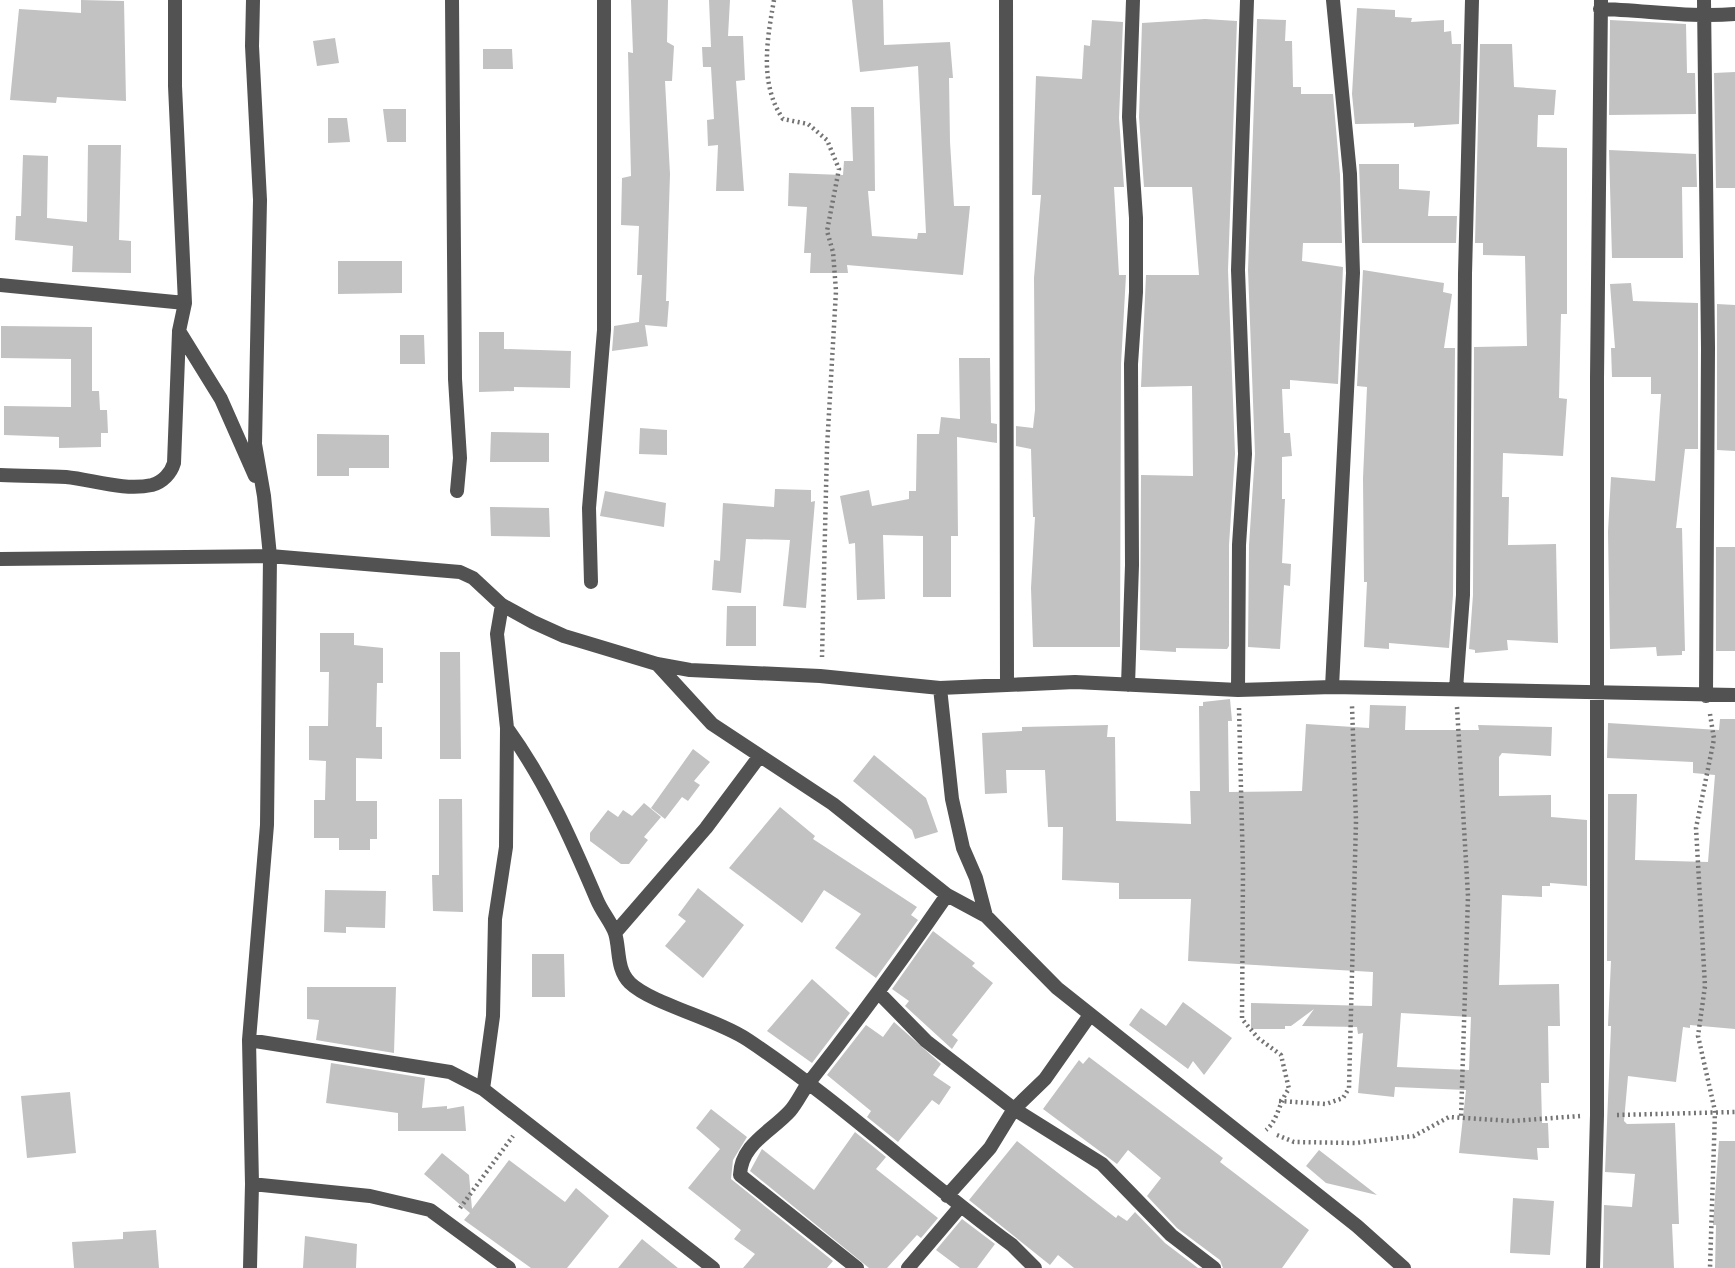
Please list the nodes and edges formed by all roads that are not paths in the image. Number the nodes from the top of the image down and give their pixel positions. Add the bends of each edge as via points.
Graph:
1 (175, 0) edge
2 (253, 0) edge
3 (452, 0) edge
4 (604, 0) edge
5 (1006, 0) edge
6 (1133, 0) edge
7 (1247, 0) edge
8 (1333, 0) edge
9 (1472, 0) edge
10 (1704, 0) edge
11 (1601, 4) edge
12 (1735, 15) edge
13 (1704, 17) junction
14 (0, 285) edge
15 (185, 303) junction
16 (180, 331) junction
17 (0, 475) edge
18 (457, 491) dead end
19 (264, 496) junction
20 (270, 556) junction
21 (0, 559) edge
22 (591, 582) dead end
23 (502, 605) junction
24 (657, 664) junction
25 (1007, 685) junction
26 (1128, 685) junction
27 (1332, 687) junction
28 (940, 688) junction
29 (1456, 689) junction
30 (1238, 690) junction
31 (1597, 694) junction
32 (1735, 695) edge
33 (1706, 696) junction
34 (507, 727) junction
35 (759, 757) junction
36 (947, 895) junction
37 (986, 916) junction
38 (615, 933) junction
39 (880, 994) junction
40 (1090, 1015) junction
41 (249, 1041) junction
42 (808, 1083) junction
43 (483, 1089) junction
44 (1014, 1109) junction
45 (252, 1184) junction
46 (947, 1196) junction
47 (960, 1207) junction
48 (1399, 1267) edge
49 (250, 1268) edge
50 (509, 1268) edge
51 (713, 1268) edge
52 (857, 1268) edge
53 (908, 1268) edge
54 (1035, 1268) edge
55 (1214, 1268) edge
56 (1593, 1268) edge

1 - 15 street
2 - 19 street via 260,200 255,444
3 - 18 street
4 - 22 street via 604,330 589,508
5 - 25 street
6 - 26 street via 1129,117 1136,292 1131,364
7 - 30 street via 1238,270 1245,454
8 - 27 street via 1350,174 1353,273
9 - 29 street via 1464,582
10 - 13 street
11 - 13 street
11 - 31 street
12 - 13 street
13 - 33 street
14 - 15 street
15 - 16 street
16 - 17 street via 174,463 162,480 127,486 67,477
16 - 19 street via 221,399
19 - 20 street
20 - 21 street
20 - 23 street via 460,572
20 - 41 street via 267,825
23 - 24 street via 564,636
23 - 34 street via 497,634
24 - 28 street
24 - 35 street via 712,724
25 - 26 street
25 - 28 street
26 - 30 street
27 - 29 street
27 - 30 street
28 - 37 street via 952,799
29 - 31 street
31 - 33 street
31 - 56 street
32 - 33 street
34 - 38 street via 536,768
34 - 43 street via 506,847 495,919 493,1016
35 - 36 street via 833,804
35 - 38 street via 706,828
36 - 37 street
36 - 39 street
37 - 40 street
38 - 42 street via 618,960 629,982 727,1026
39 - 42 street
39 - 44 street via 926,1041
40 - 44 street via 1045,1079
40 - 48 street via 1357,1226
41 - 43 street via 450,1072
41 - 45 street
42 - 46 street
42 - 52 street via 791,1110 746,1151 740,1175
43 - 51 street
44 - 46 street via 990,1148
44 - 55 street via 1102,1164 1171,1235
45 - 49 street
45 - 50 street via 405,1202 430,1210
46 - 47 street
47 - 53 street
47 - 54 street

